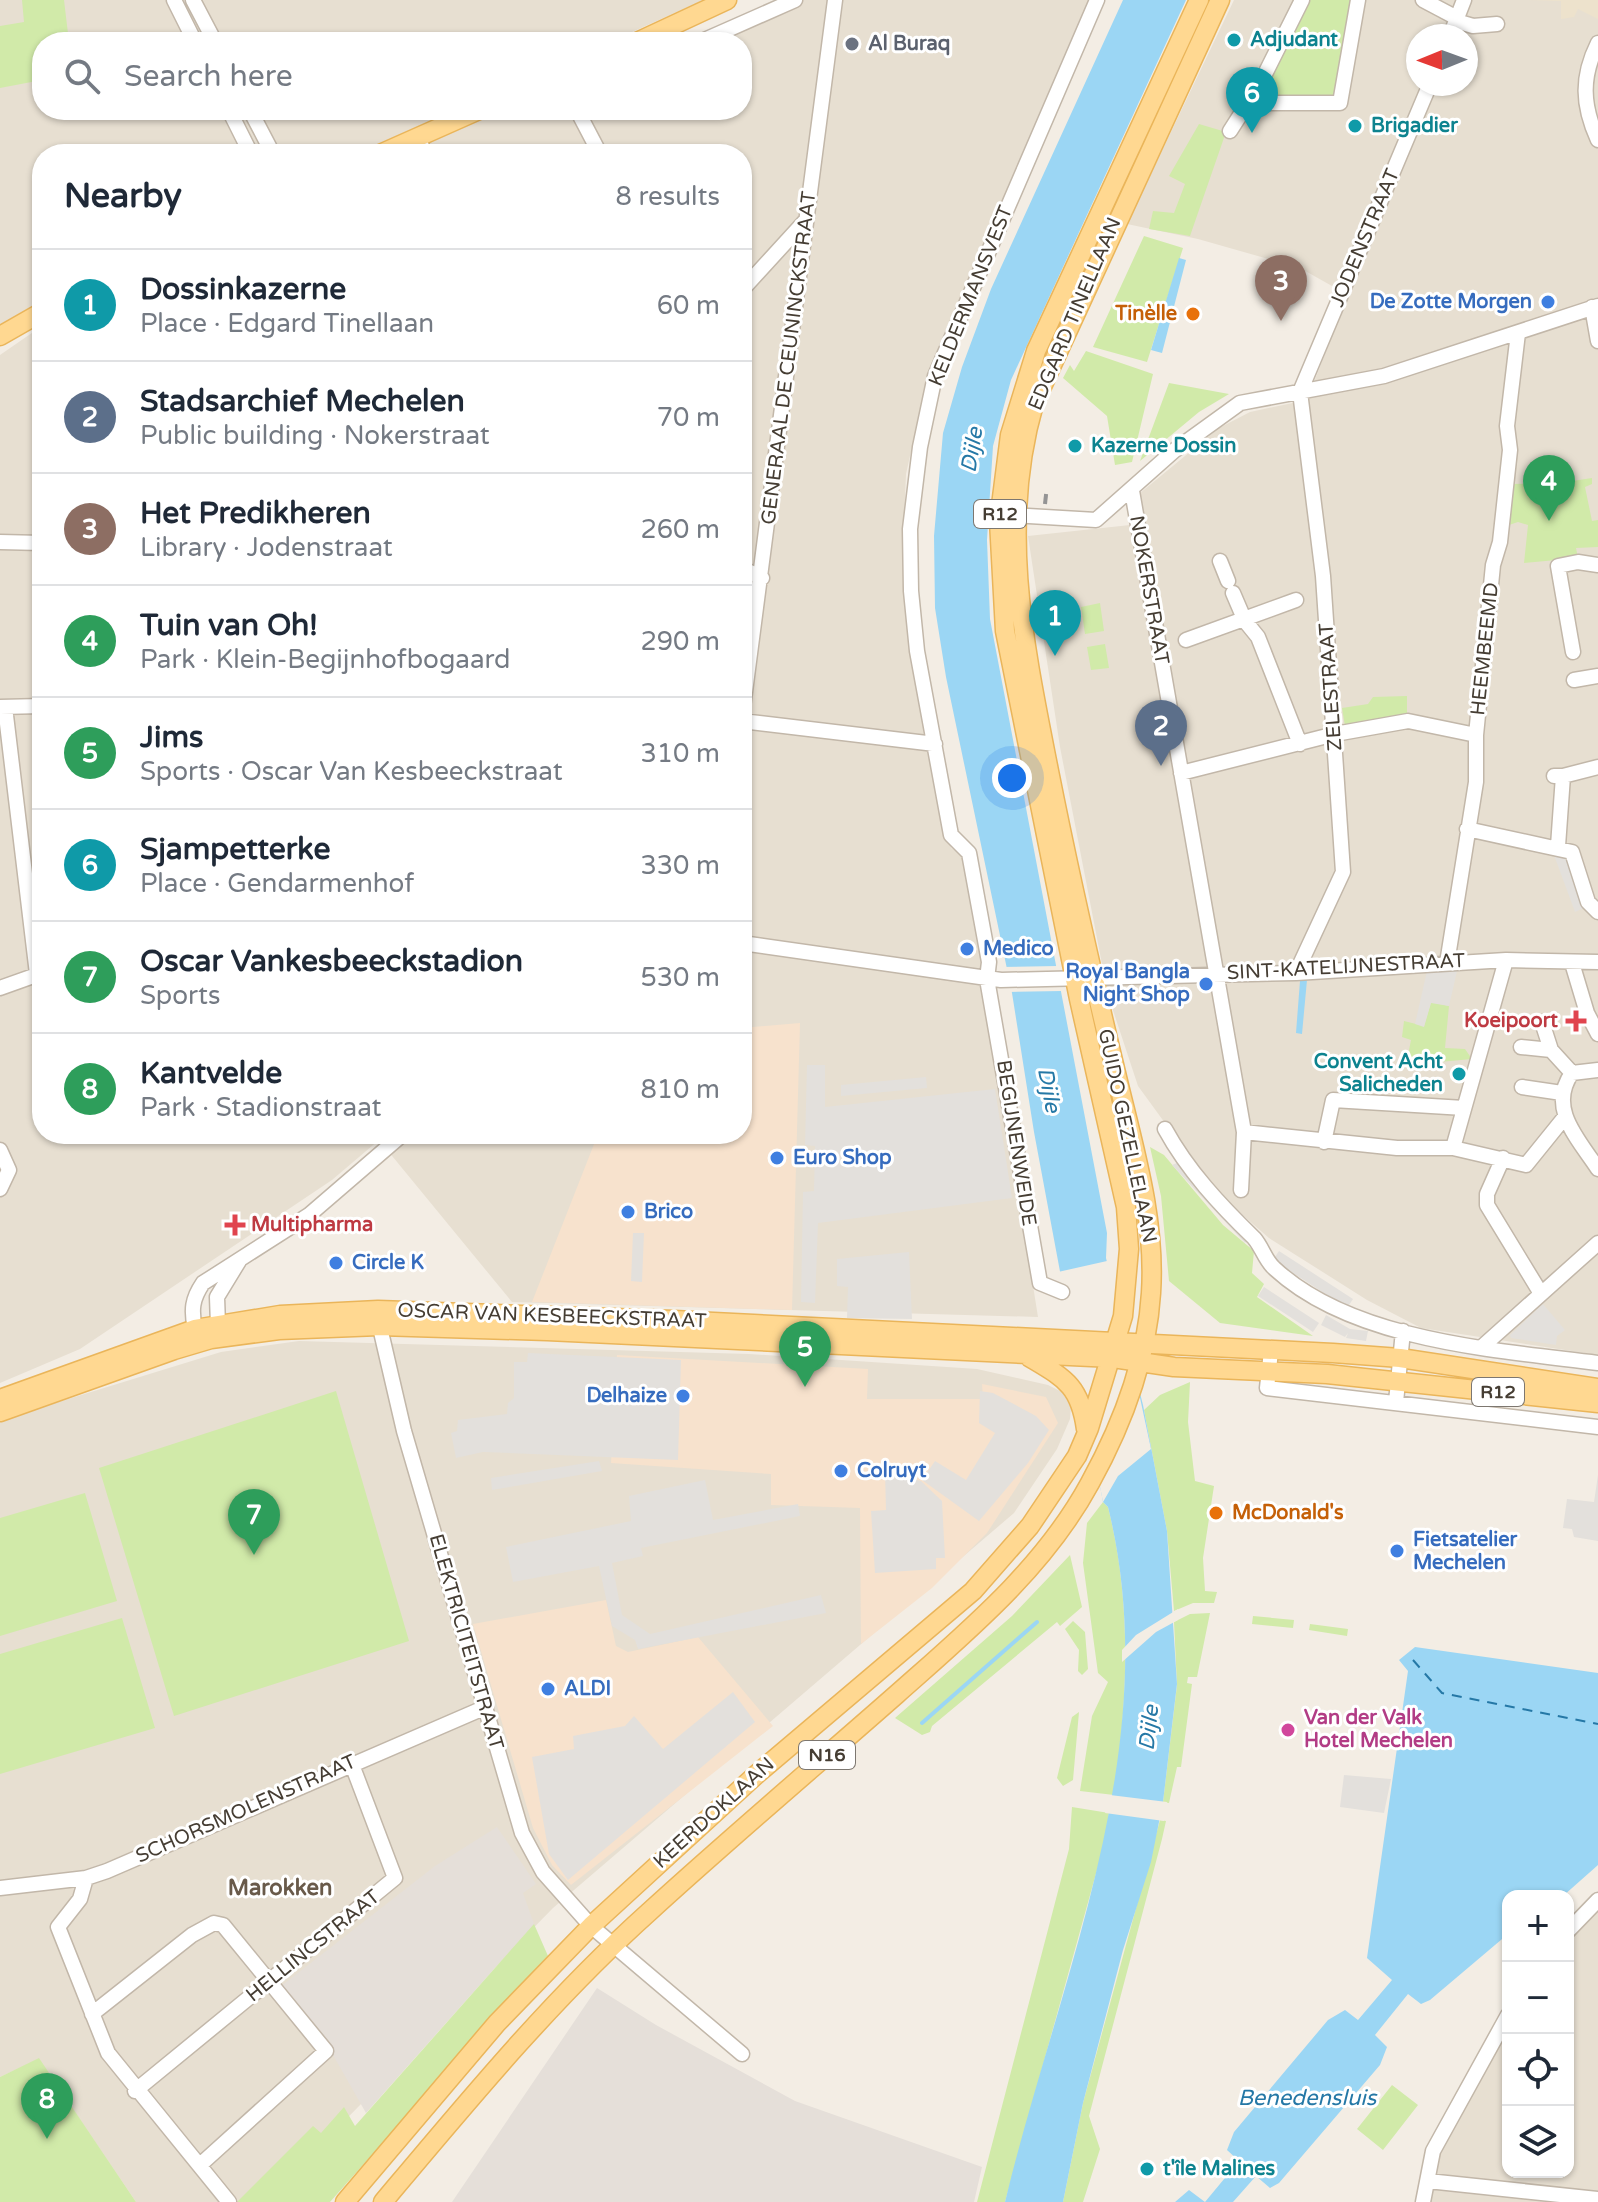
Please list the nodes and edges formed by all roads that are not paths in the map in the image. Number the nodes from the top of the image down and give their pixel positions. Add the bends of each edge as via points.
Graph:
1 (174, 0) edge
2 (193, 0) edge
3 (727, 0) edge
4 (795, 0) edge
5 (835, 0) edge
6 (1097, 0) edge
7 (1199, 0) edge
8 (1220, 0) edge
9 (1302, 0) edge
10 (1358, 0) edge
11 (1423, 0) edge
12 (1464, 0) edge
13 (1457, 19) junction
14 (1455, 24) edge
15 (1497, 24) dead end
16 (190, 32) edge
17 (210, 32) edge
18 (658, 32) edge
19 (723, 32) edge
20 (1598, 43) edge
21 (1425, 96) edge
22 (1248, 103) junction
23 (234, 120) edge
24 (255, 120) edge
25 (456, 120) edge
26 (582, 120) edge
27 (1230, 131) dead end
28 (417, 137) junction
29 (1598, 140) edge
30 (246, 144) edge
31 (268, 144) edge
32 (402, 144) edge
33 (421, 144) edge
34 (595, 144) edge
35 (806, 220) junction
36 (752, 279) edge
37 (1595, 307) edge
38 (32, 318) edge
39 (1518, 333) junction
40 (0, 336) edge
41 (1598, 341) edge
42 (1300, 392) junction
43 (1132, 491) junction
44 (1008, 517) junction
45 (0, 542) edge
46 (32, 543) edge
47 (1220, 561) dead end
48 (1598, 565) edge
49 (752, 573) edge
50 (762, 578) junction
51 (1296, 600) dead end
52 (1245, 621) junction
53 (1186, 640) dead end
54 (752, 648) edge
55 (1573, 652) dead end
56 (1598, 676) edge
57 (1574, 680) dead end
58 (32, 706) edge
59 (2, 707) edge
60 (752, 719) edge
61 (1335, 734) junction
62 (1476, 735) junction
63 (935, 744) junction
64 (1300, 744) junction
65 (1598, 767) edge
66 (1181, 773) junction
67 (1467, 829) junction
68 (1558, 846) junction
69 (1598, 912) edge
70 (32, 918) edge
71 (752, 944) edge
72 (1506, 960) junction
73 (1598, 962) edge
74 (1447, 963) junction
75 (1572, 963) junction
76 (1218, 973) junction
77 (1296, 973) junction
78 (32, 977) edge
79 (1094, 977) junction
80 (1068, 979) junction
81 (994, 980) junction
82 (0, 988) edge
83 (1542, 1022) dead end
84 (1598, 1034) edge
85 (1521, 1047) dead end
86 (1551, 1050) junction
87 (1598, 1070) edge
88 (1572, 1073) junction
89 (1522, 1087) dead end
90 (1562, 1093) junction
91 (1464, 1108) junction
92 (1564, 1118) junction
93 (1165, 1129) dead end
94 (1244, 1132) junction
95 (1324, 1142) junction
96 (391, 1144) edge
97 (1453, 1148) junction
98 (0, 1150) edge
99 (1503, 1158) junction
100 (1598, 1169) edge
101 (0, 1189) edge
102 (1241, 1190) dead end
103 (1598, 1243) edge
104 (239, 1261) junction
105 (1062, 1292) dead end
106 (1540, 1292) junction
107 (378, 1318) junction
108 (208, 1331) junction
109 (1403, 1331) junction
110 (1127, 1346) junction
111 (1483, 1346) junction
112 (1073, 1348) junction
113 (1026, 1356) junction
114 (1400, 1358) junction
115 (1598, 1363) edge
116 (1138, 1367) junction
117 (1269, 1369) junction
118 (1598, 1388) edge
119 (1396, 1392) junction
120 (0, 1399) edge
121 (1598, 1403) edge
122 (0, 1412) edge
123 (1598, 1427) edge
124 (1088, 1430) junction
125 (486, 1707) junction
126 (351, 1762) junction
127 (86, 1878) junction
128 (0, 1888) edge
129 (1598, 1900) edge
130 (1574, 1925) edge
131 (591, 1926) junction
132 (612, 1945) junction
133 (269, 1982) junction
134 (92, 2014) junction
135 (1502, 2026) edge
136 (742, 2054) dead end
137 (135, 2091) junction
138 (200, 2165) junction
139 (1428, 2181) junction
140 (1598, 2199) edge
141 (229, 2202) edge
142 (345, 2202) edge
143 (383, 2202) edge
144 (1423, 2202) edge

1 - 16 street
2 - 17 street
3 - 18 main road
4 - 19 street
5 - 35 street, GENERAAL DE CEUNINCKSTRAAT
6 - 63 street, KELDERMANSVEST via 935,376 927,409 910,529 911,591
7 - 44 main road, EDGARD TINELLAAN / R12 via 1036,351 1010,435
8 - 44 main road, EDGARD TINELLAAN / R12 via 1034,404
9 - 22 street
10 - 22 street via 1340,103
11 - 13 street
12 - 13 street
13 - 14 street
13 - 15 street via 1473,26
20 - 29 street via 1586,67 1587,115
21 - 42 street, JODENSTRAAT
22 - 27 street
23 - 30 street
24 - 31 street
25 - 28 main road
26 - 34 street
28 - 32 main road
28 - 33 street
35 - 36 street
35 - 50 street, GENERAAL DE CEUNINCKSTRAAT
37 - 39 street
37 - 41 street
38 - 40 main road
39 - 42 street via 1384,376
39 - 62 street, HEEMBEEMD via 1507,426 1510,450
42 - 43 street via 1240,403 1222,413
42 - 61 street, ZELESTRAAT via 1323,576
43 - 44 street via 1096,520
43 - 66 street, NOKERSTRAAT
44 - 79 main road, EDGARD TINELLAAN / R12 via 1023,638
44 - 80 main road, EDGARD TINELLAAN / R12 via 1005,631
45 - 46 street
47 - 52 street
48 - 55 street via 1558,566
49 - 50 street
50 - 54 street, GENERAAL DE CEUNINCKSTRAAT
51 - 52 street
52 - 53 street
52 - 64 street via 1258,637
56 - 57 street
58 - 59 street
59 - 70 street
60 - 63 street
61 - 62 street via 1408,721
61 - 64 street
61 - 77 street, ZELESTRAAT via 1343,872
62 - 67 street, HEEMBEEMD via 1476,782
63 - 81 street, KELDERMANSVEST via 951,835 969,853
64 - 66 street
65 - 68 street via 1558,776
66 - 76 street, NOKERSTRAAT
67 - 68 street
67 - 74 street, HEEMBEEMD
68 - 69 street via 1572,852 1588,902
71 - 81 street, SINT-KATELIJNESTRAAT
72 - 74 street, SINT-KATELIJNESTRAAT
72 - 75 street, SINT-KATELIJNESTRAAT
72 - 91 street
73 - 75 street, SINT-KATELIJNESTRAAT
74 - 77 street, SINT-KATELIJNESTRAAT
75 - 84 street
76 - 77 street, SINT-KATELIJNESTRAAT
76 - 79 street, SINT-KATELIJNESTRAAT
76 - 94 street, NOKERSTRAAT
78 - 82 street
79 - 80 street, SINT-KATELIJNESTRAAT
79 - 110 main road, GUIDO GEZELLELAAN / R12 via 1148,1216 1152,1290
80 - 81 street, SINT-KATELIJNESTRAAT
80 - 110 main road, GUIDO GEZELLELAAN / R12 via 1124,1188
81 - 105 street, BEGIJNENWEIDE via 1040,1283
83 - 86 street
85 - 86 street
86 - 88 street
87 - 88 street
88 - 90 street
89 - 90 street
90 - 92 street
91 - 95 street via 1333,1100
91 - 97 street
92 - 99 street via 1526,1165
92 - 100 street
93 - 109 street, GUIDO GEZELLELAAN via 1201,1182 1259,1243 1271,1266 1311,1296
94 - 95 street
94 - 102 street, NOKERSTRAAT
95 - 97 street
96 - 104 street via 309,1215
97 - 99 street
98 - 101 street via 9,1170
99 - 106 street via 1487,1205
103 - 106 street
104 - 108 street via 217,1297
104 - 108 street via 203,1283 193,1297
106 - 111 street
107 - 108 main road, OSCAR VAN KESBEECKSTRAAT via 279,1330
107 - 112 main road, OSCAR VAN KESBEECKSTRAAT
107 - 113 main road, OSCAR VAN KESBEECKSTRAAT
107 - 125 street, ELEKTRICITEITSTRAAT via 404,1431
108 - 120 main road, OSCAR VAN KESBEECKSTRAAT
108 - 122 main road, OSCAR VAN KESBEECKSTRAAT
109 - 111 street, GUIDO GEZELLELAAN
109 - 114 street
110 - 112 main road, OSCAR VAN KESBEECKSTRAAT
110 - 116 main road, R12
110 - 116 main road, GUIDO GEZELLELAAN / R12
110 - 117 main road, R12
110 - 124 main road, N16
111 - 115 street, GUIDO GEZELLELAAN
112 - 113 main road, OSCAR VAN KESBEECKSTRAAT
113 - 124 main road via 1073,1388
114 - 117 main road, R12
114 - 118 main road, R12
114 - 119 street
116 - 117 main road, R12
116 - 132 main road, KEERDOKLAAN / N16 via 1097,1470 1028,1572
117 - 119 main road, R12
119 - 121 main road, R12
119 - 123 street
124 - 131 main road, KEERDOKLAAN / N16 via 1077,1456 1030,1526 973,1591 757,1774
125 - 126 street, SCHORSMOLENSTRAAT
125 - 131 street, ELEKTRICITEITSTRAAT via 522,1833 543,1872
126 - 127 street, SCHORSMOLENSTRAAT
126 - 133 street, HELLINCSTRAAT via 395,1878
127 - 128 street, SCHORSMOLENSTRAAT
127 - 134 street via 80,1899 58,1927
129 - 130 street
131 - 132 street, ELEKTRICITEITSTRAAT
131 - 142 main road, KEERDOKLAAN / N16 via 478,2045
132 - 136 street, ELEKTRICITEITSTRAAT
132 - 143 main road, KEERDOKLAAN / N16
133 - 134 street via 223,1925 214,1923
133 - 137 street, HELLINCSTRAAT
133 - 138 street via 326,2051
134 - 137 street via 108,2053
135 - 139 street via 1433,2151
137 - 138 street
138 - 141 street
139 - 140 street
139 - 144 street

